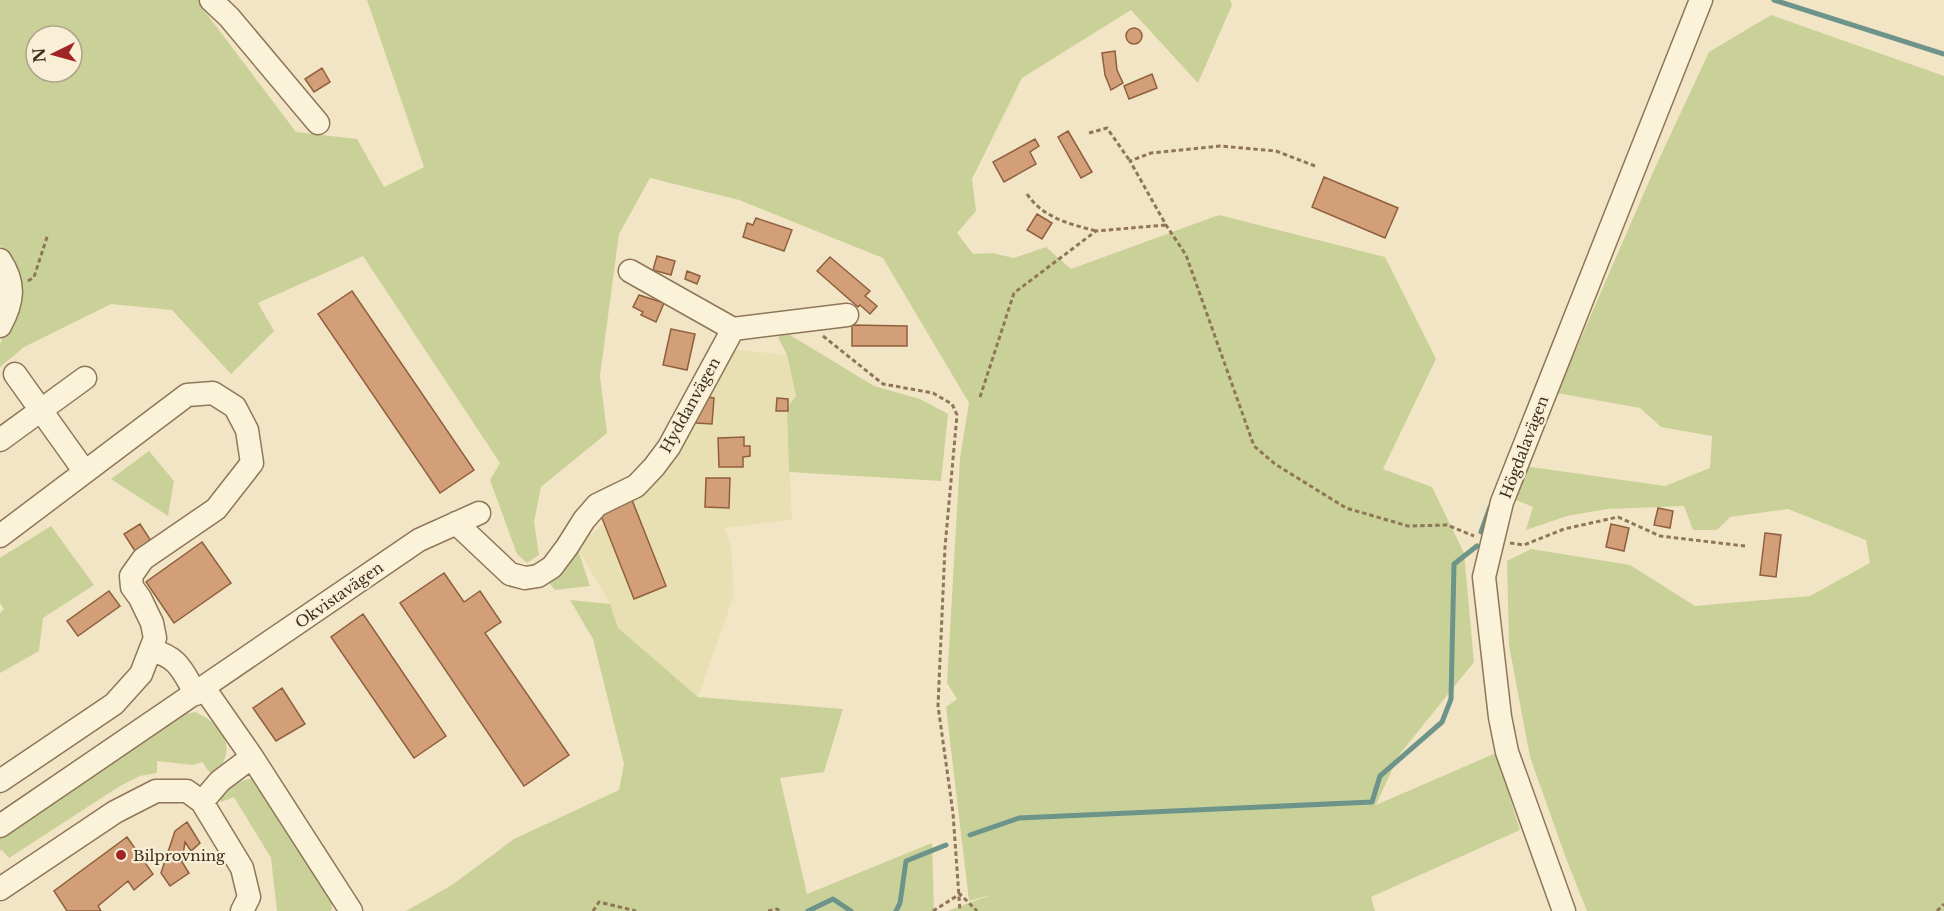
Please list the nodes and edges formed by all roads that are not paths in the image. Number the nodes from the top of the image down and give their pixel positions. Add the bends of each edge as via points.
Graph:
1 (211, 0) edge
2 (1701, 0) edge
3 (318, 123) dead end
4 (0, 260) edge
5 (630, 271) dead end
6 (847, 315) dead end
7 (0, 326) edge
8 (733, 329) junction
9 (15, 374) dead end
10 (85, 378) dead end
11 (41, 410) junction
12 (0, 440) edge
13 (85, 472) junction
14 (479, 513) dead end
15 (456, 523) junction
16 (0, 536) edge
17 (152, 651) junction
18 (200, 691) junction
19 (252, 757) junction
20 (0, 781) edge
21 (202, 802) junction
22 (0, 826) edge
23 (0, 889) edge
24 (242, 911) edge
25 (351, 911) edge
26 (1564, 911) edge

1 - 3 street
2 - 26 street, Högdalavägen via 1502,502 1484,577 1500,717 1508,752
4 - 7 street via 6,270 10,307
5 - 8 street
6 - 8 street
8 - 15 street, Hyddanvägen via 664,454 636,486 597,505 552,567 538,576 510,574
9 - 11 street
10 - 11 street
11 - 12 street
11 - 13 street
13 - 16 street
13 - 17 street via 187,395 213,393 235,407 246,430 252,463 216,509 143,559 131,576 132,586 152,623
14 - 15 street, Okvistavägen
15 - 18 street, Okvistavägen via 419,540
17 - 18 street via 177,663
17 - 20 street via 141,674 114,704
18 - 19 street
18 - 22 street, Okvistavägen
19 - 21 street via 220,781
19 - 25 street
21 - 23 street via 187,791 156,791 115,812
21 - 24 street via 242,868 249,897

